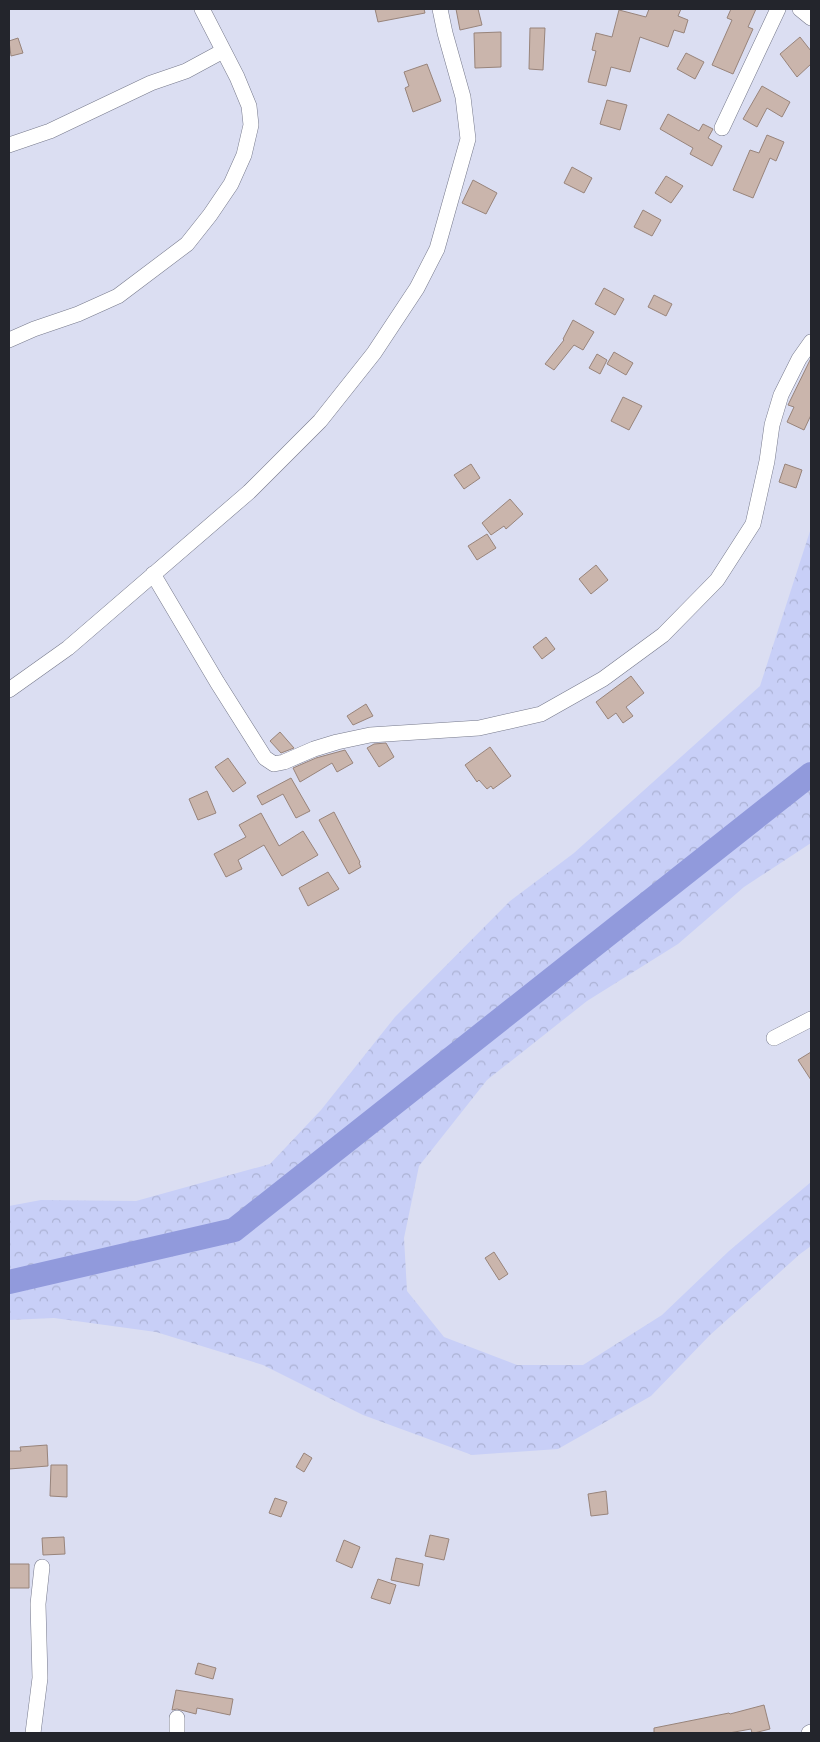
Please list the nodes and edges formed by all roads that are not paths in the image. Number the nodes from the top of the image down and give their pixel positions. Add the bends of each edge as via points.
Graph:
1 (202, 9) edge
2 (440, 9) edge
3 (778, 9) edge
4 (800, 9) edge
5 (811, 18) edge
6 (223, 51) junction
7 (722, 128) dead end
8 (9, 145) edge
9 (9, 340) edge
10 (811, 342) edge
11 (153, 574) junction
12 (9, 690) edge
13 (811, 1018) edge
14 (774, 1038) dead end
15 (42, 1567) dead end
16 (33, 1733) edge

1 - 6 street
2 - 11 street via 463,97 468,139 433,257 417,288 374,353 320,421 249,492
3 - 7 street
4 - 5 street
6 - 8 street via 186,71 151,83 50,131
6 - 9 street via 249,106 251,125 244,155 231,184 210,215 187,244 118,296
10 - 11 street via 781,395 753,524 717,580 663,635 603,679 541,714 478,728 370,735 337,742 274,764 265,758
11 - 12 street via 68,648
13 - 14 street
15 - 16 street via 38,1604 40,1678

